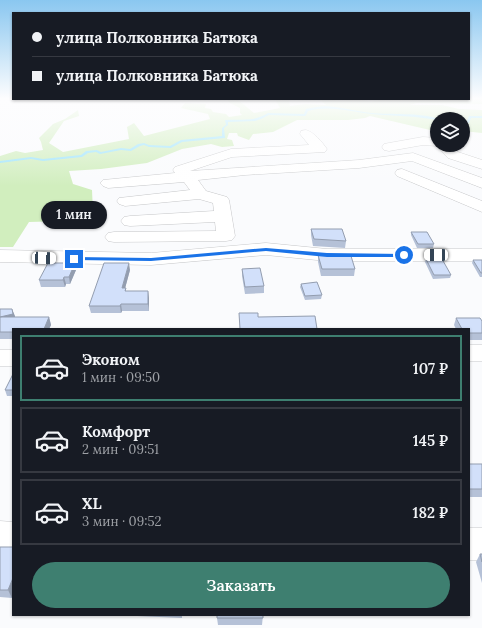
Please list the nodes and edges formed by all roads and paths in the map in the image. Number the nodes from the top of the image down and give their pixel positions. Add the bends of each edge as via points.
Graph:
1 (306, 134) dead end
2 (430, 142) edge
3 (363, 152) dead end
4 (450, 152) edge
5 (482, 165) edge
6 (402, 173) dead end
7 (188, 177) junction
8 (108, 182) dead end
9 (482, 184) edge
10 (200, 194) junction
11 (125, 201) dead end
12 (482, 207) edge
13 (223, 216) junction
14 (130, 221) dead end
15 (114, 237) dead end
16 (482, 255) edge
17 (0, 256) edge
18 (470, 353) edge
19 (482, 353) edge
20 (0, 358) edge
21 (12, 358) edge
22 (0, 537) edge
23 (12, 538) edge
24 (470, 544) edge
25 (482, 544) edge

1 - 7 street via 320,149 231,153 180,170
2 - 3 street
4 - 5 street
6 - 12 street
7 - 8 street
7 - 9 street via 245,170 359,164 413,157
7 - 10 street
10 - 11 street
10 - 13 street via 221,200
13 - 14 street
13 - 15 street via 226,236
16 - 17 street via 327,255 266,249 151,259
18 - 19 street
20 - 21 street
22 - 23 street
24 - 25 street

